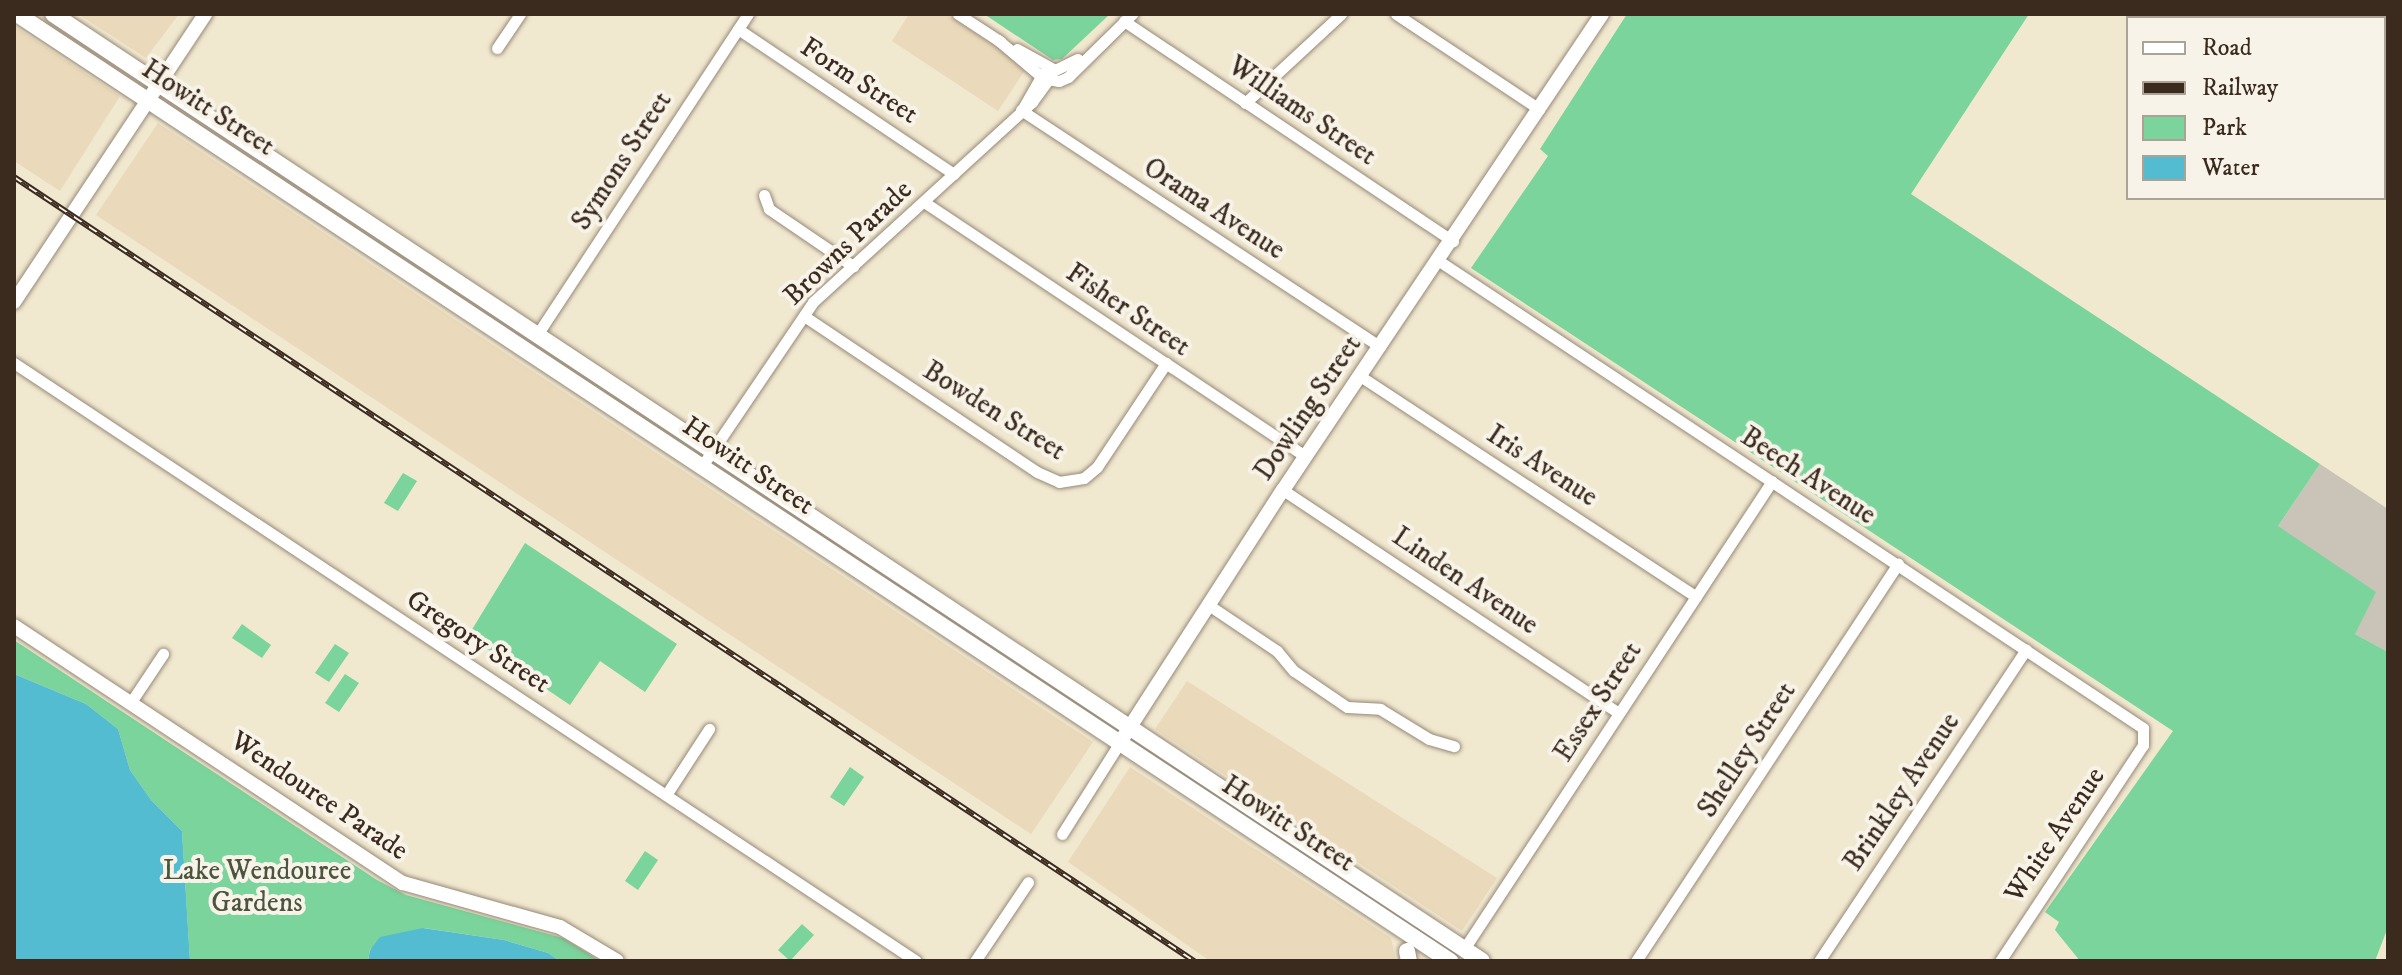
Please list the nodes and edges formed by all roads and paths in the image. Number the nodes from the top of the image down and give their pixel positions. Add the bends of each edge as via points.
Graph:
1 (17, 14) edge
2 (53, 14) edge
3 (205, 14) edge
4 (520, 14) edge
5 (748, 14) edge
6 (958, 14) edge
7 (1341, 14) edge
8 (1396, 14) edge
9 (1602, 14) edge
10 (1128, 18) edge
11 (738, 29) junction
12 (497, 48) dead end
13 (1046, 75) junction
14 (159, 83) junction
15 (148, 99) junction
16 (1245, 103) junction
17 (1539, 109) junction
18 (1021, 110) junction
19 (954, 174) junction
20 (764, 195) dead end
21 (924, 202) junction
22 (1453, 241) junction
23 (1439, 261) junction
24 (853, 266) junction
25 (14, 302) edge
26 (804, 316) junction
27 (537, 335) junction
28 (1380, 347) junction
29 (14, 363) edge
30 (1166, 363) junction
31 (1360, 376) junction
32 (712, 451) junction
33 (1306, 457) junction
34 (702, 466) junction
35 (1772, 481) junction
36 (1283, 490) junction
37 (1898, 564) junction
38 (1696, 597) junction
39 (1210, 606) junction
40 (14, 626) edge
41 (2026, 649) junction
42 (163, 654) dead end
43 (131, 702) junction
44 (1619, 713) junction
45 (1130, 727) junction
46 (709, 729) dead end
47 (2146, 734) joint
48 (1119, 744) junction
49 (1454, 746) dead end
50 (666, 795) junction
51 (1062, 834) dead end
52 (1315, 851) junction
53 (1305, 866) junction
54 (1028, 882) dead end
55 (1422, 922) junction
56 (1404, 932) junction
57 (1464, 949) junction
58 (1412, 951) edge
59 (617, 961) edge
60 (916, 961) edge
61 (975, 961) edge
62 (1423, 961) edge
63 (1450, 961) edge
64 (1482, 961) edge
65 (1636, 961) edge
66 (1819, 961) edge
67 (2000, 961) edge

1 - 15 main road, Howitt Street
2 - 14 main road, Howitt Street
3 - 14 street
4 - 12 street
5 - 11 street, Symons Street
6 - 13 street
7 - 16 street
8 - 17 street
9 - 17 street, Dowling Street
10 - 13 street via 1065,79
10 - 16 street, Williams Street
11 - 19 street, Form Street
11 - 27 street, Symons Street
13 - 18 street, Browns Parade
14 - 15 street
14 - 27 main road, Howitt Street
15 - 25 street
15 - 34 main road, Howitt Street
16 - 22 street, Williams Street
17 - 22 street, Dowling Street
18 - 19 street, Browns Parade
18 - 28 street, Orama Avenue
19 - 21 street, Browns Parade
20 - 24 street via 769,209
21 - 24 street, Browns Parade
21 - 30 street, Fisher Street
22 - 23 street, Dowling Street
23 - 28 street, Dowling Street
23 - 35 street, Beech Avenue
24 - 26 street, Browns Parade
26 - 30 street, Bowden Street via 1059,482 1084,478 1097,467
26 - 32 street, Browns Parade
27 - 32 main road, Howitt Street
28 - 31 street, Dowling Street
29 - 50 street, Gregory Street
30 - 33 street, Fisher Street
31 - 33 street, Dowling Street
31 - 38 street, Iris Avenue
32 - 34 street, Browns Parade
32 - 45 main road, Howitt Street
33 - 36 street, Dowling Street
34 - 48 main road, Howitt Street
35 - 37 street, Beech Avenue
35 - 38 street, Essex Street
36 - 39 street, Dowling Street
36 - 44 street, Linden Avenue
37 - 41 street, Beech Avenue
37 - 65 street, Shelley Street
38 - 44 street, Essex Street
39 - 45 street, Dowling Street
39 - 49 street via 1347,707 1380,709 1429,739
40 - 43 street, Wendouree Parade
41 - 47 street, Beech Avenue via 2139,724
41 - 66 street, Brinkley Avenue
42 - 43 street
43 - 59 street, Wendouree Parade via 403,883 560,927
44 - 57 street, Essex Street
45 - 48 street, Dowling Street
45 - 52 main road, Howitt Street
46 - 50 street
47 - 67 street, White Avenue
48 - 51 street, Dowling Street
48 - 53 main road, Howitt Street
50 - 60 street, Gregory Street
52 - 53 main road
52 - 55 main road, Howitt Street
53 - 56 main road, Howitt Street
54 - 61 street
55 - 56 street
55 - 57 main road, Howitt Street
55 - 58 main road
56 - 58 main road, Howitt Street
57 - 64 main road, Howitt Street
58 - 62 main road
58 - 63 main road, Howitt Street

